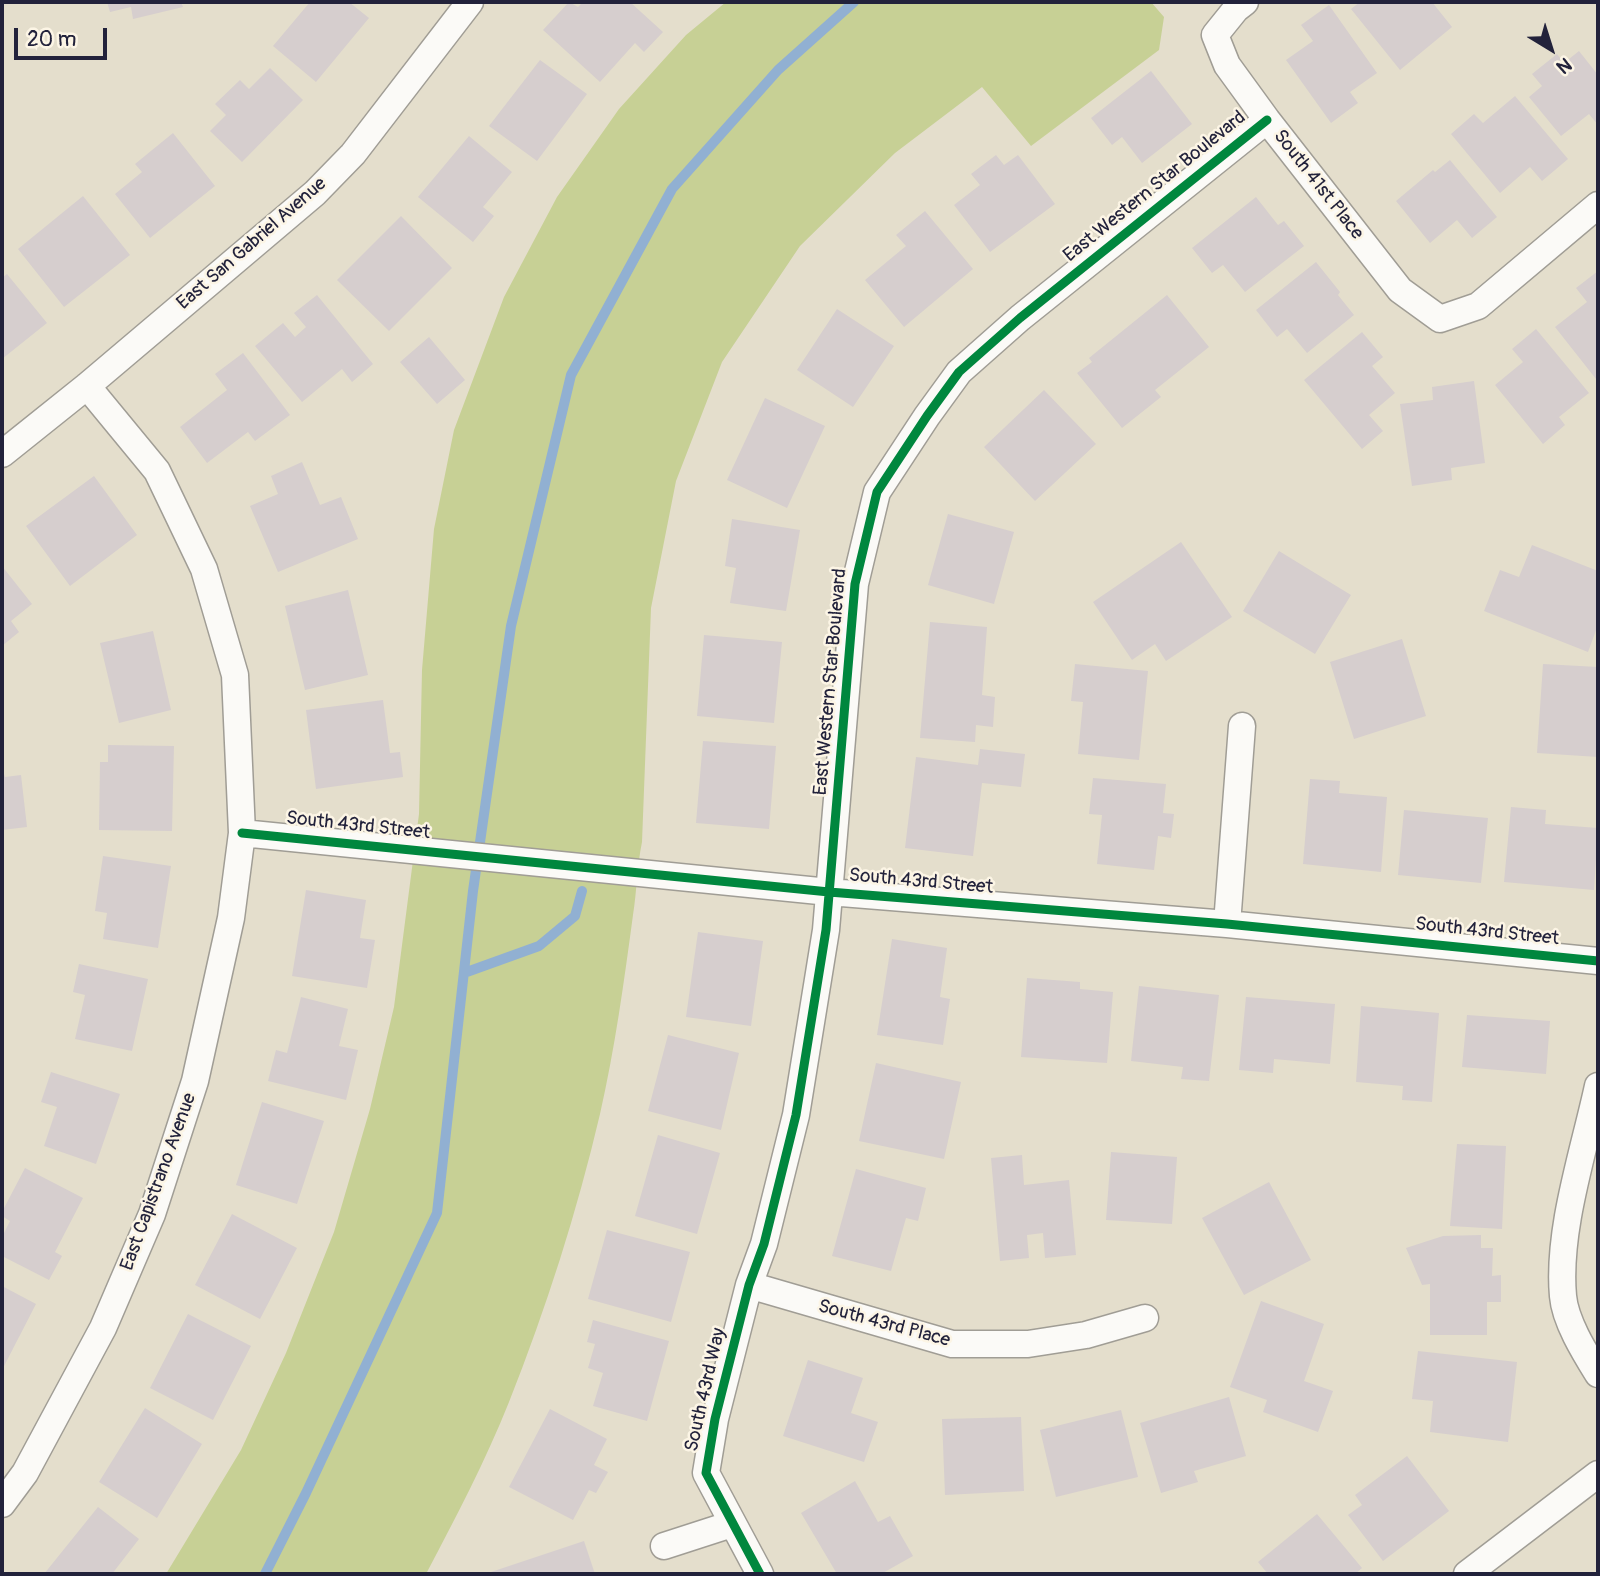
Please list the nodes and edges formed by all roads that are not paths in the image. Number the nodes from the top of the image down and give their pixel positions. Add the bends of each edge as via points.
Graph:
1 (470, 2) edge
2 (1245, 2) edge
3 (1267, 120) junction
4 (1598, 205) edge
5 (87, 386) junction
6 (2, 454) edge
7 (1242, 726) dead end
8 (242, 833) junction
9 (829, 892) junction
10 (1227, 924) junction
11 (1598, 961) edge
12 (1598, 1086) edge
13 (749, 1285) junction
14 (1145, 1318) dead end
15 (1598, 1374) edge
16 (1598, 1474) edge
17 (2, 1504) edge
18 (733, 1524) junction
19 (664, 1546) dead end
20 (760, 1574) edge
21 (1467, 1574) edge

1 - 5 street, East San Gabriel Avenue via 353,154 315,193
2 - 3 street, South 41st Place via 1215,35 1227,65
3 - 4 street, South 41st Place via 1400,290 1440,319 1478,306
3 - 9 street, East Western Star Boulevard via 959,372 877,492 855,584
5 - 6 street, East San Gabriel Avenue
5 - 8 street via 157,471 204,569 235,675
7 - 10 street
8 - 9 street, South 43rd Street
8 - 17 street, East Capistrano Avenue via 231,918 195,1081 152,1214 103,1328 25,1473
9 - 10 street, South 43rd Street
9 - 13 street, East Western Star Boulevard via 796,1115 764,1244
10 - 11 street, South 43rd Street
12 - 15 street via 1564,1235 1563,1298 1579,1345
13 - 14 street, South 43rd Place via 952,1344 1028,1345
13 - 18 street, South 43rd Way via 706,1473
16 - 21 street
18 - 19 street
18 - 20 street, South 43rd Way

